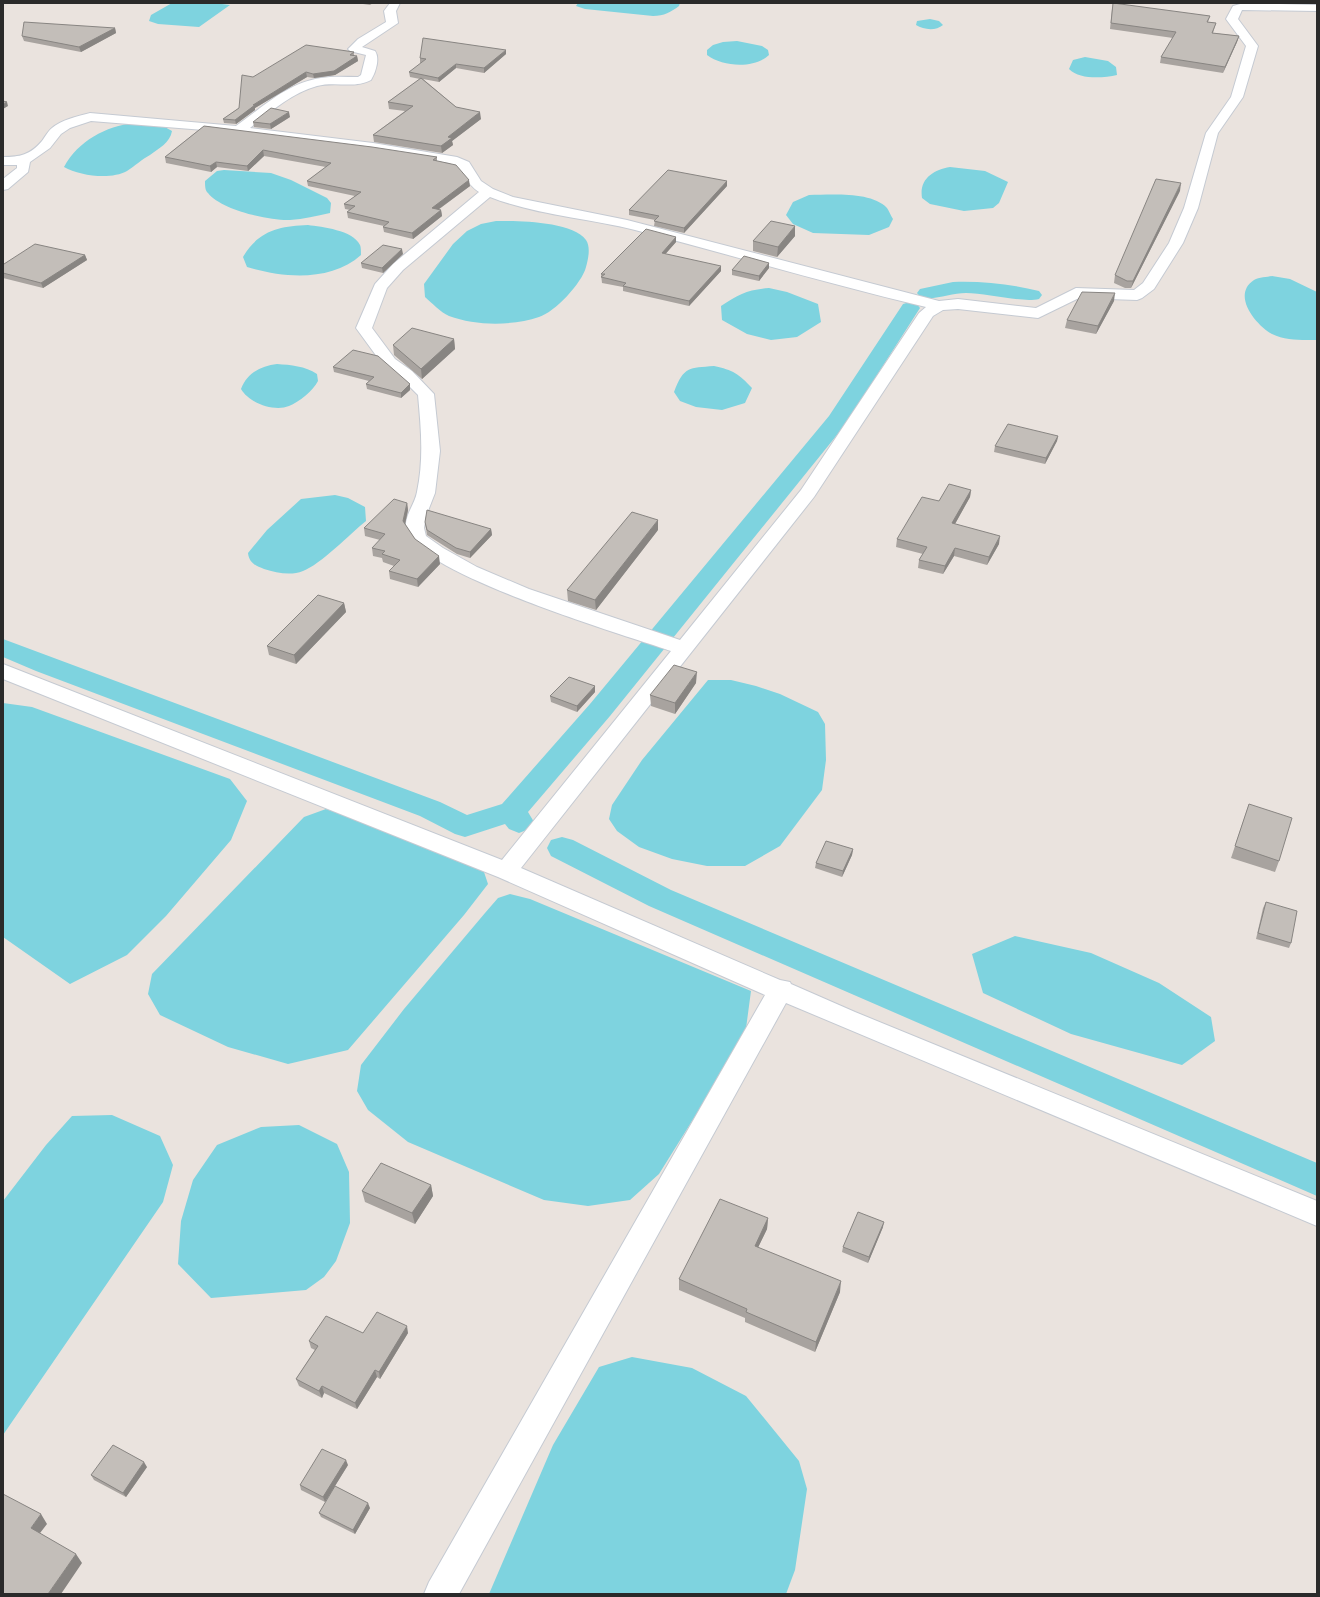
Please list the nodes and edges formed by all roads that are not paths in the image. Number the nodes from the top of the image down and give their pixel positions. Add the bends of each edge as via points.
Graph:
1 (395, 3) edge
2 (1316, 3) edge
3 (1317, 7) edge
4 (239, 130) junction
5 (3, 161) edge
6 (24, 161) junction
7 (3, 186) edge
8 (488, 192) junction
9 (940, 306) junction
10 (683, 648) junction
11 (3, 671) edge
12 (506, 871) junction
13 (781, 989) junction
14 (1317, 1214) edge
15 (441, 1594) edge

1 - 4 street via 390,11 392,23 362,41 354,49 371,53 367,78 360,81 316,82 299,87
2 - 3 street
3 - 9 street via 1237,8 1232,19 1252,46 1237,97 1212,133 1190,208 1176,243 1149,286 1137,295 1076,293 1038,313 958,304
4 - 6 street via 90,117 56,131 45,145
4 - 8 street via 452,160 464,165 476,184
5 - 6 street
6 - 7 street via 23,169
8 - 9 street via 509,200 627,224 711,245
8 - 10 street via 398,267 380,288 364,328 389,362 406,374 426,394 431,451 426,493 415,528 418,538 470,572 516,591
9 - 10 street via 927,313 918,324 808,493
10 - 12 street
11 - 12 street
12 - 13 street
13 - 14 street via 846,1019
13 - 15 street

